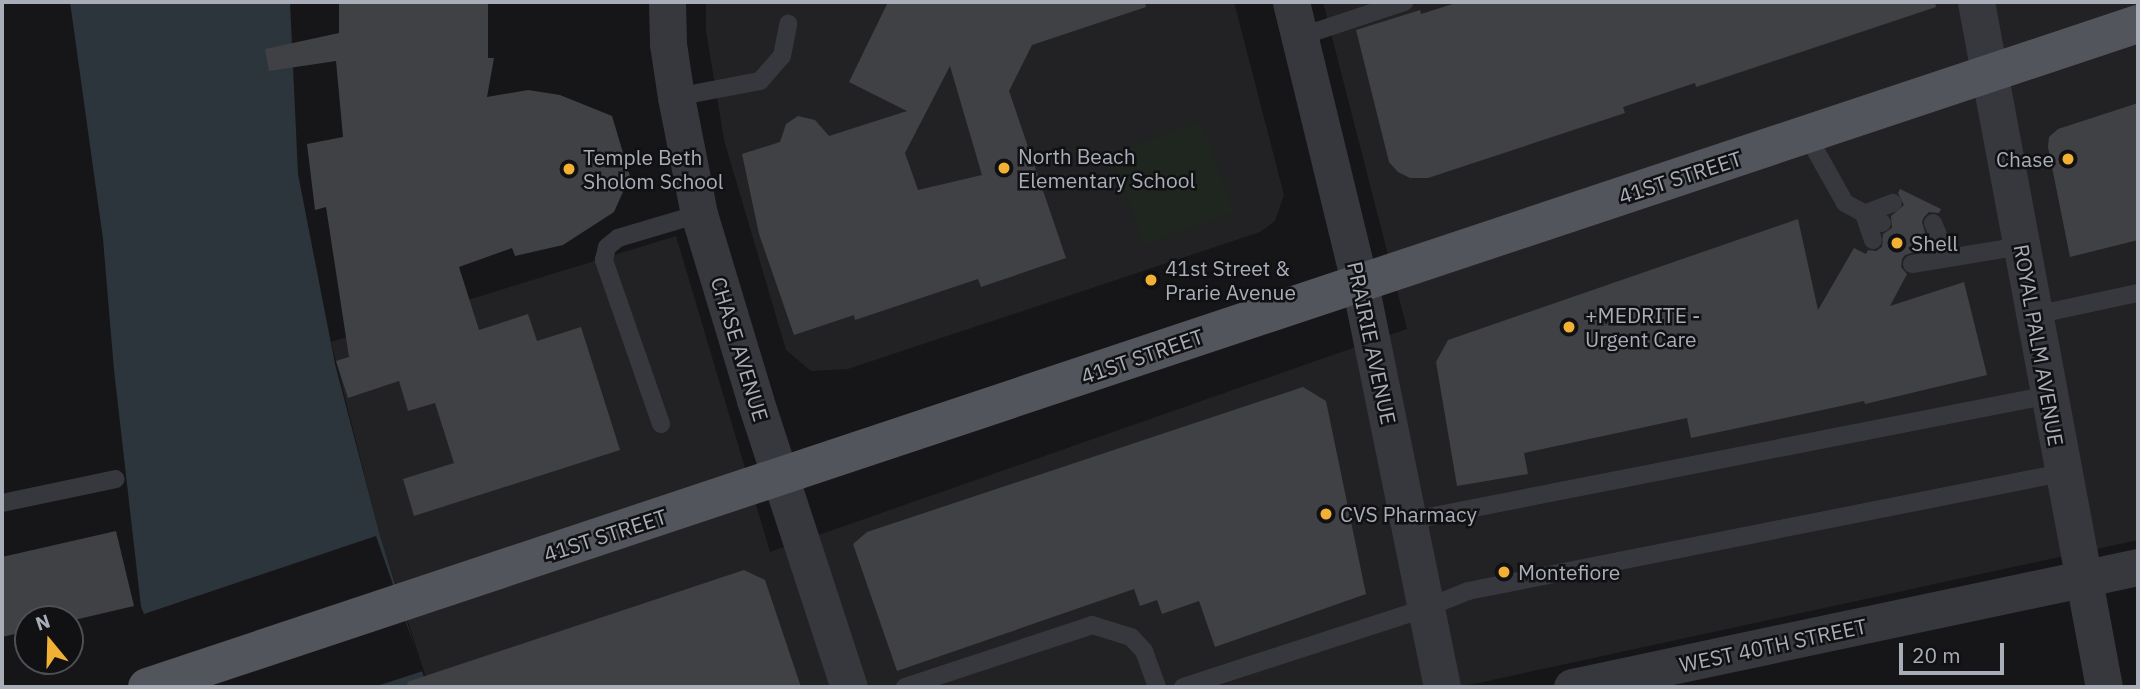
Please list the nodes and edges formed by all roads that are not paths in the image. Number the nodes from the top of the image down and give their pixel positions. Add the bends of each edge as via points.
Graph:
1 (667, 2) edge
2 (1291, 2) edge
3 (1404, 2) edge
4 (1976, 2) edge
5 (1382, 5) edge
6 (788, 24) dead end
7 (2138, 24) edge
8 (1299, 37) junction
9 (1990, 74) junction
10 (676, 97) junction
11 (1807, 135) junction
12 (1893, 203) dead end
13 (699, 214) junction
14 (1864, 214) junction
15 (1882, 223) dead end
16 (1933, 223) dead end
17 (1873, 240) dead end
18 (1922, 245) dead end
19 (2021, 246) junction
20 (1947, 256) junction
21 (1912, 264) dead end
22 (1360, 284) junction
23 (2138, 293) edge
24 (2035, 315) junction
25 (2049, 395) junction
26 (661, 424) dead end
27 (2063, 473) junction
28 (780, 477) junction
29 (116, 479) dead end
30 (2, 503) edge
31 (1408, 521) junction
32 (2138, 568) edge
33 (2081, 579) junction
34 (1426, 608) junction
35 (155, 685) edge
36 (849, 687) edge
37 (905, 687) edge
38 (1157, 687) edge
39 (1183, 687) edge
40 (1443, 687) edge
41 (1572, 687) edge
42 (2104, 687) edge

1 - 10 street, CHASE AVENUE
2 - 8 street, PRAIRIE AVENUE
3 - 5 lane
4 - 9 street, ROYAL PALM AVENUE
5 - 8 lane
6 - 10 lane via 782,56 760,81
7 - 9 main road, 41ST STREET
8 - 22 street, PRAIRIE AVENUE
9 - 11 main road, 41ST STREET
9 - 19 street, ROYAL PALM AVENUE
10 - 13 street, CHASE AVENUE
11 - 14 lane via 1845,203
11 - 22 main road, 41ST STREET
12 - 14 lane
13 - 26 lane via 618,238 607,247 604,260
13 - 28 street, CHASE AVENUE
14 - 15 lane
14 - 17 lane
16 - 20 lane
18 - 20 lane
19 - 20 lane
19 - 24 street, ROYAL PALM AVENUE
20 - 21 lane
22 - 28 main road, 41ST STREET
22 - 31 street, PRAIRIE AVENUE
23 - 24 lane
24 - 25 street, ROYAL PALM AVENUE
25 - 27 street, ROYAL PALM AVENUE
25 - 31 lane
27 - 33 street, ROYAL PALM AVENUE
27 - 34 lane via 1468,591
28 - 35 main road, 41ST STREET
28 - 36 street, CHASE AVENUE
29 - 30 lane
31 - 34 street, PRAIRIE AVENUE
32 - 33 street, WEST 40TH STREET
33 - 41 street, WEST 40TH STREET
33 - 42 street, ROYAL PALM AVENUE
34 - 39 lane
34 - 40 street, PRAIRIE AVENUE
37 - 38 lane via 1092,625 1131,637 1144,651

